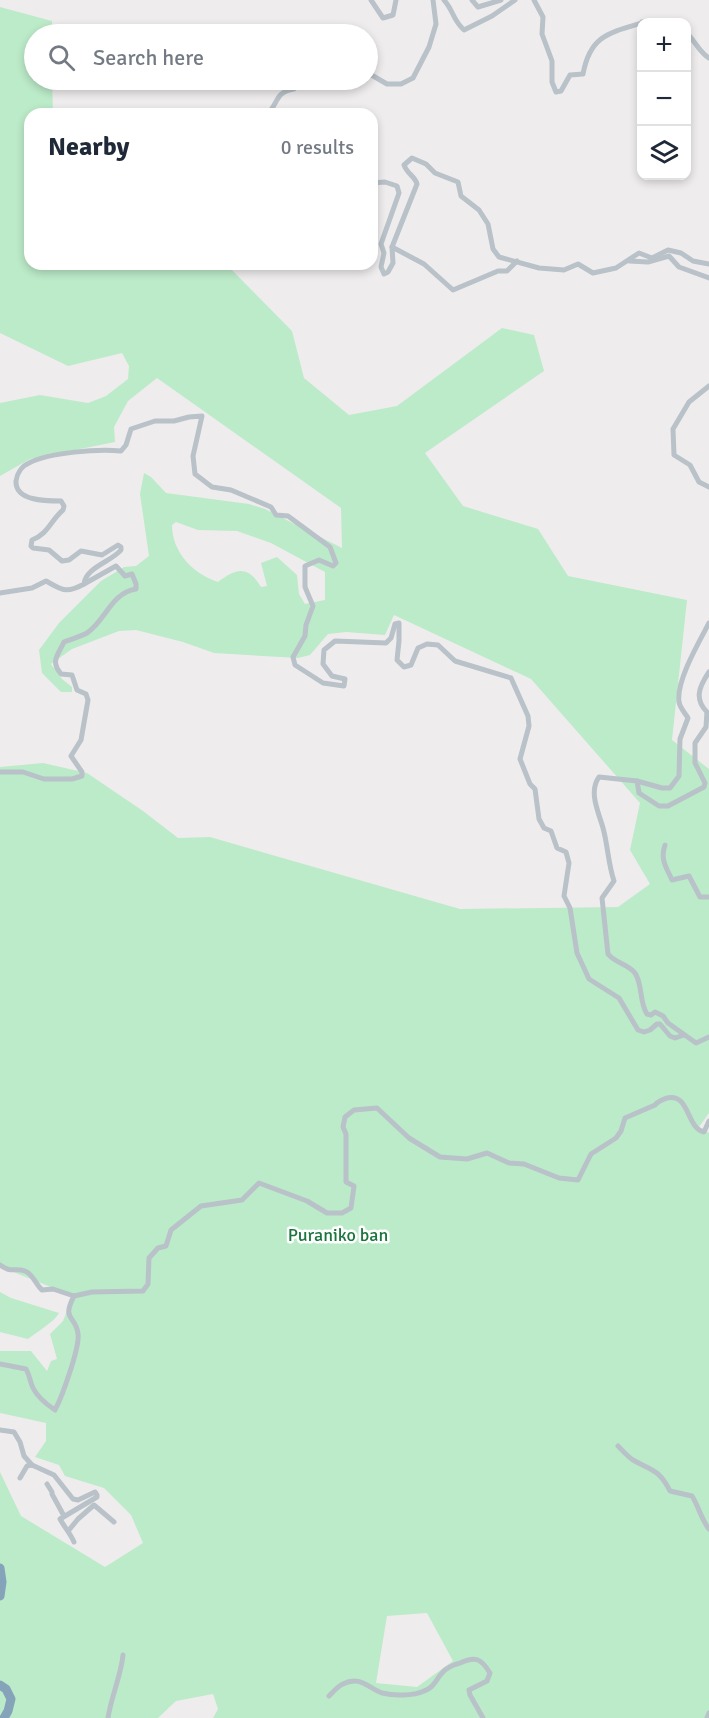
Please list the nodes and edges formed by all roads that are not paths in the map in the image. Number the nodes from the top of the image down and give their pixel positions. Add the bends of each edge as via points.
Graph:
1 (371, 0) edge
2 (396, 0) edge
3 (433, 0) edge
4 (444, 0) edge
5 (472, 0) edge
6 (501, 0) edge
7 (515, 0) edge
8 (534, 0) edge
9 (637, 25) edge
10 (691, 36) edge
11 (709, 58) edge
12 (378, 79) edge
13 (284, 90) edge
14 (272, 108) edge
15 (378, 183) edge
16 (392, 247) junction
17 (517, 261) junction
18 (629, 261) junction
19 (709, 264) edge
20 (709, 278) edge
21 (709, 386) edge
22 (709, 487) edge
23 (84, 584) junction
24 (0, 593) edge
25 (709, 623) edge
26 (709, 672) edge
27 (0, 772) edge
28 (637, 781) junction
29 (665, 845) dead end
30 (709, 897) edge
31 (684, 1035) junction
32 (709, 1037) edge
33 (709, 1121) edge
34 (0, 1265) edge
35 (74, 1296) junction
36 (0, 1364) edge
37 (0, 1430) edge
38 (618, 1446) dead end
39 (32, 1465) junction
40 (20, 1478) dead end
41 (47, 1484) dead end
42 (64, 1516) junction
43 (114, 1522) dead end
44 (709, 1528) edge
45 (69, 1530) junction
46 (74, 1542) dead end
47 (0, 1568) edge
48 (0, 1596) edge
49 (123, 1655) dead end
50 (0, 1684) edge
51 (329, 1696) dead end
52 (709, 1713) edge
53 (4, 1718) edge
54 (108, 1718) edge
55 (483, 1718) edge
56 (707, 1718) edge

1 - 2 street via 383,18 393,15
3 - 12 street via 436,24 413,78 401,84 387,84
4 - 7 street via 455,22 464,30
5 - 6 street via 478,7
8 - 9 street via 543,17 542,34 552,61 556,92 561,91 570,75 583,74 586,57 597,42 609,33
10 - 11 street
13 - 14 street
15 - 16 street via 397,186 399,193 381,244 384,274 393,263
16 - 17 street via 424,264 453,290 507,271
16 - 17 street via 417,184 404,165 412,158 458,182 461,196 479,210 488,224 493,249 499,257
17 - 18 street via 564,270 579,264 593,273
18 - 19 street via 639,253 652,258 668,250
18 - 20 street via 648,262 669,256 679,267
21 - 22 street via 689,402 673,429 674,455 690,465 699,482
23 - 24 street via 60,590 46,581 32,588
23 - 27 street via 116,566 125,576 132,574 136,589 125,591 86,633 64,642 55,661 61,674 72,675 77,690 86,694 88,700 81,740 71,756 82,776 44,779 23,772
23 - 31 street via 89,572 117,555 121,547 114,546 102,555 81,551 66,561 49,550 33,548 30,543 63,510 63,502 22,495 16,485 21,468 42,458 99,449 121,451 131,429 155,421 174,422 202,416 193,456 195,474 212,488 231,490 271,507 276,515 288,516 330,547 336,563 333,567 319,560 305,566 305,587 313,606 305,636 293,657 294,665 323,683 344,686 345,679 333,676 323,664 324,650 335,641 386,643 399,623 397,660 404,667 411,665 418,648 438,645 455,661 511,678 528,716 520,759 536,789 539,819 551,831 557,848 566,852 569,863 564,896 570,908 577,953 589,979 619,998 638,1030 644,1032 660,1024 670,1036
25 - 28 street via 688,663 679,695 679,705 688,718 680,739 679,776 670,788
26 - 28 street via 698,698 707,712 706,727 695,743 695,763 704,787 668,806 658,806 639,792
28 - 31 street via 599,777 595,783 596,809 614,881 602,898 608,954 637,976 647,1014 660,1014
29 - 30 street via 663,862 672,880 689,876 700,897
31 - 32 street via 696,1043
33 - 35 street via 704,1132 700,1131 678,1099 658,1101 655,1106 626,1118 616,1138 591,1154 578,1180 559,1178 487,1153 467,1158 440,1157 409,1138 377,1108 354,1110 345,1117 343,1126 346,1182 354,1186 351,1208 342,1213 327,1213 259,1183 242,1200 201,1206 171,1230 166,1246 149,1258 148,1284 143,1291
34 - 35 street via 9,1271 27,1272 42,1290
35 - 36 street via 68,1308 78,1333 76,1349 55,1410 42,1401 26,1370
37 - 39 street via 14,1432
38 - 44 street via 631,1459 662,1475 670,1491 692,1496
39 - 40 street
39 - 42 street via 54,1475 73,1499 95,1492 97,1495
41 - 42 street
42 - 45 street via 60,1519
43 - 45 street via 94,1505
45 - 46 street
47 - 48 highway
49 - 54 street
50 - 53 highway via 11,1699
51 - 55 street via 344,1683 357,1681 389,1694 426,1691 448,1668 472,1658 490,1673 487,1680 469,1690
52 - 56 street

